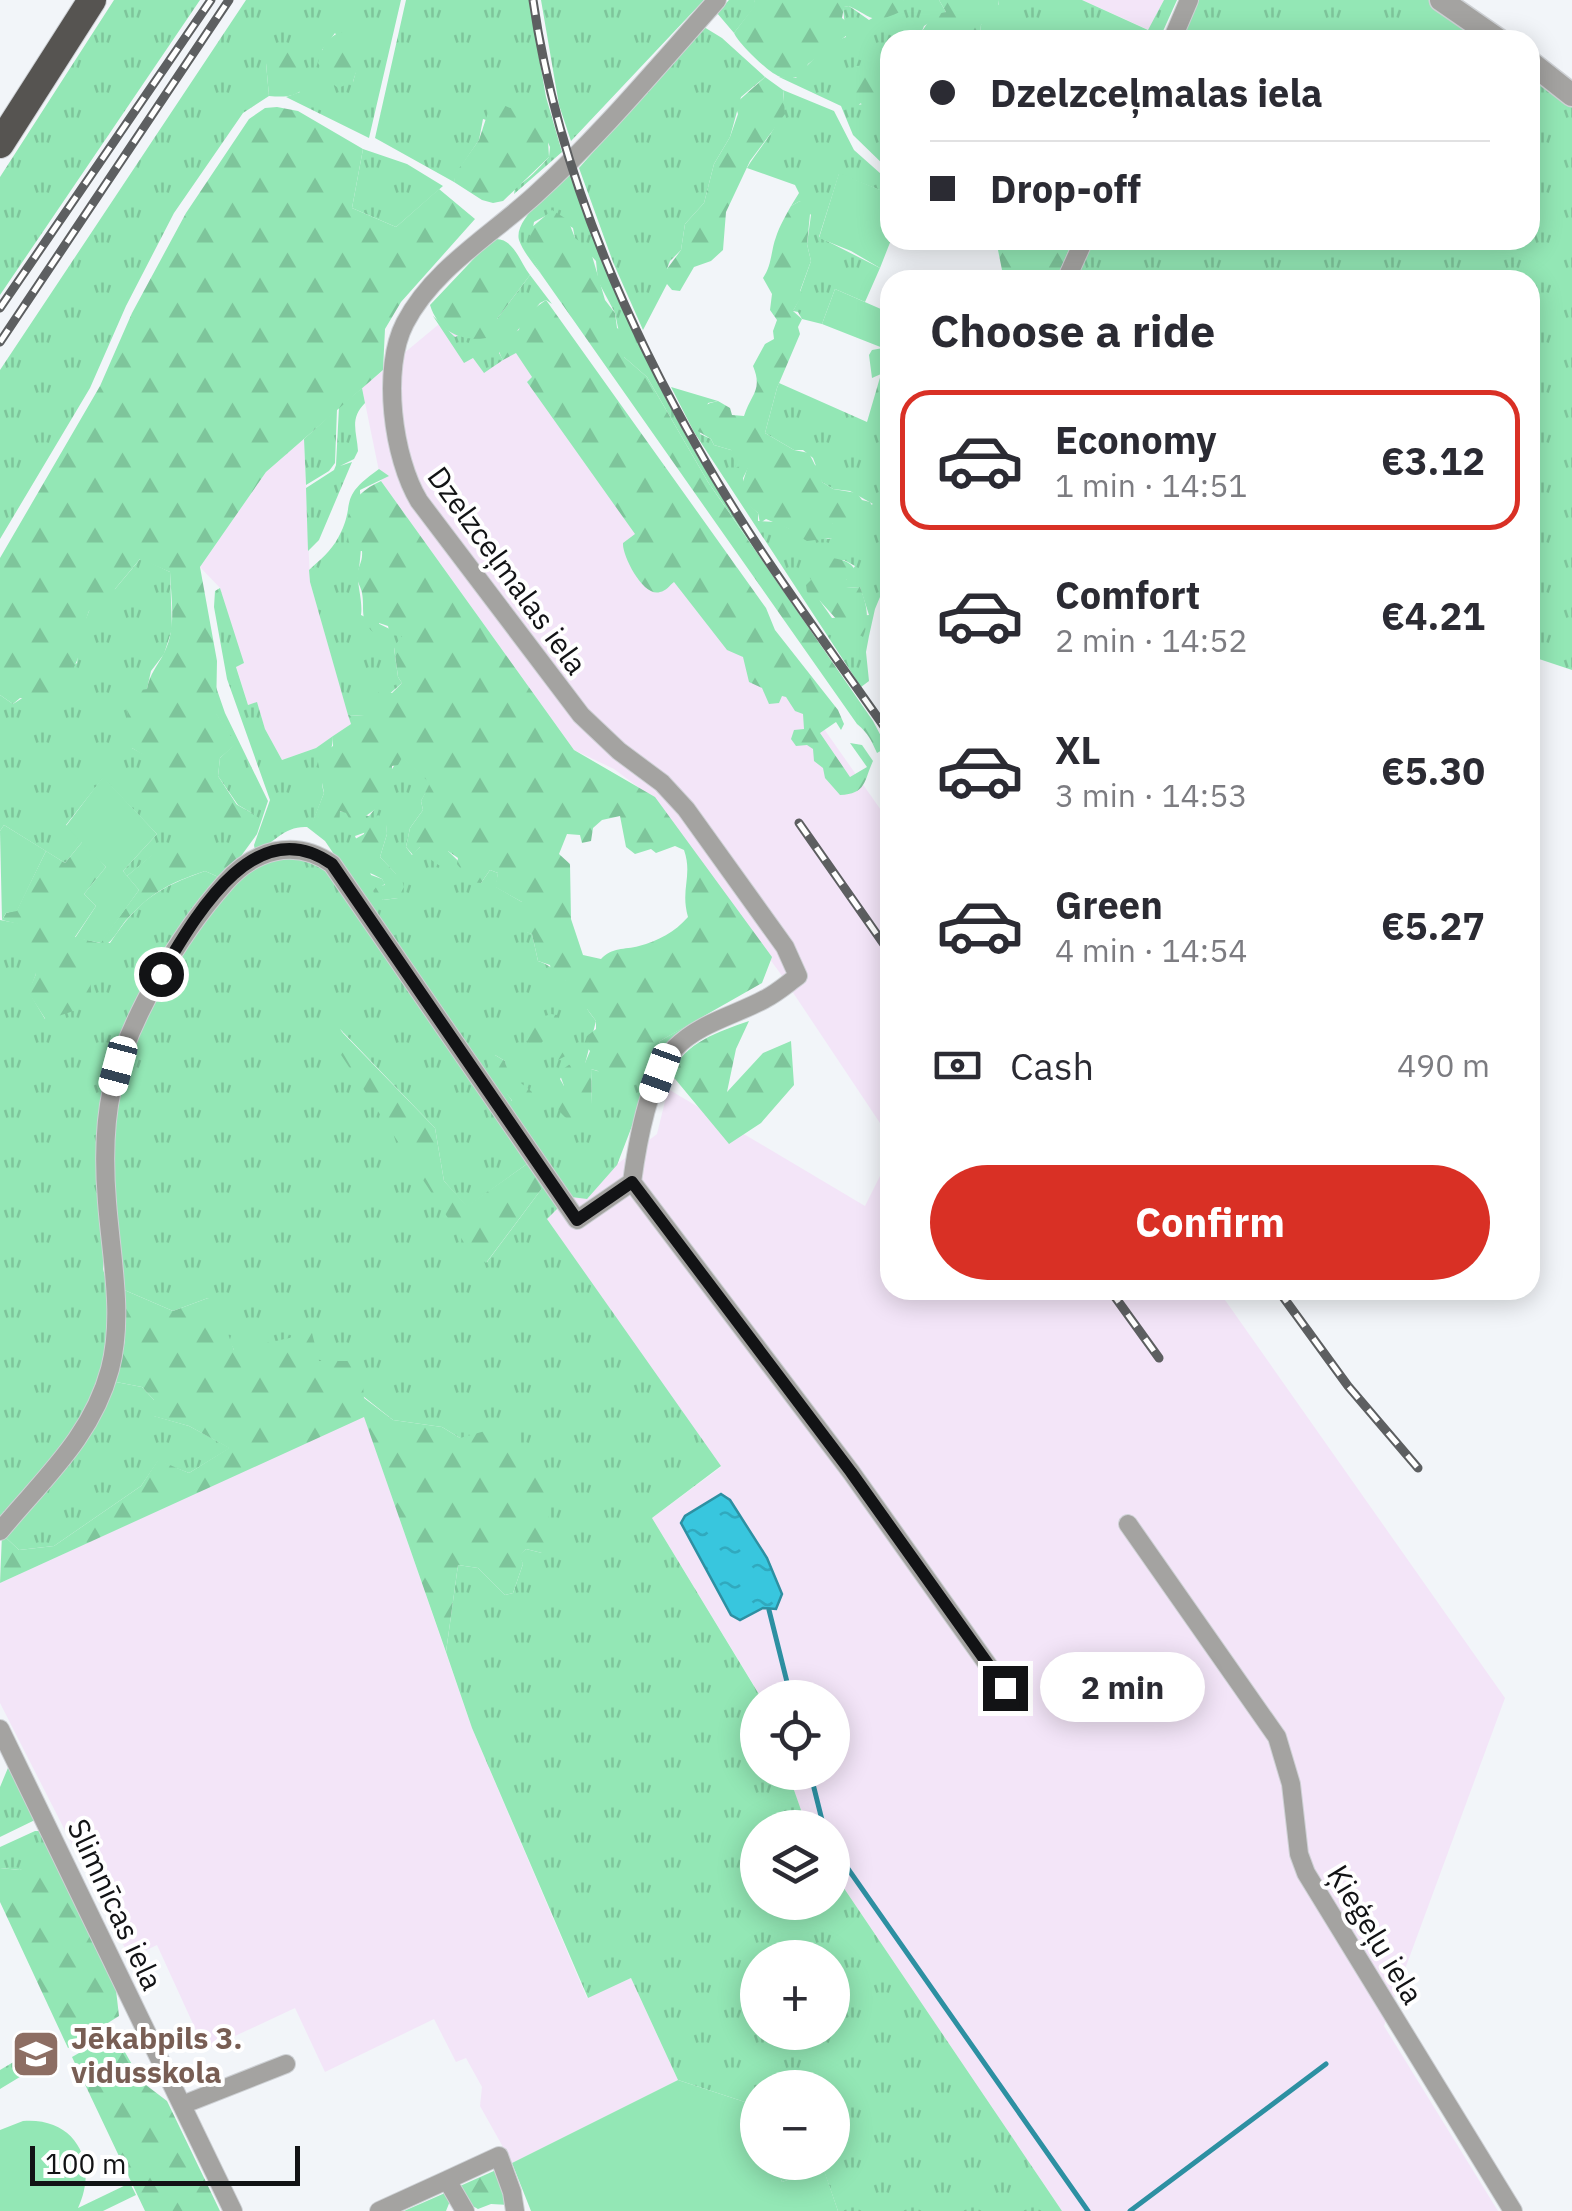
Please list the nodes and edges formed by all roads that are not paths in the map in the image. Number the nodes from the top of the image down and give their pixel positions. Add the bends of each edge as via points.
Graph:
1 (92, 0) edge
2 (717, 0) edge
3 (1189, 0) edge
4 (1441, 0) edge
5 (1176, 30) edge
6 (1484, 30) edge
7 (1540, 70) edge
8 (1572, 95) edge
9 (0, 144) edge
10 (632, 1182) junction
11 (1128, 1524) dead end
12 (0, 1530) edge
13 (1005, 1688) dead end
14 (0, 1729) edge
15 (286, 2064) dead end
16 (182, 2105) junction
17 (447, 2180) junction
18 (233, 2211) edge
19 (380, 2211) edge
20 (466, 2211) edge
21 (514, 2211) edge
22 (1513, 2211) edge

1 - 9 highway
2 - 10 street, Dzelzceļmalas iela via 571,159 462,255 417,305 394,358 402,468 418,501 581,716 686,809 798,976 674,1048 645,1116
3 - 5 street
4 - 6 street
7 - 8 street
10 - 12 street via 577,1220 332,864 299,850 248,860 190,928 127,1043 107,1116 116,1330 110,1368 92,1418
10 - 13 street
11 - 22 street, Ķieģeļu iela via 1277,1737 1306,1874
14 - 16 street, Slimnīcas iela
15 - 16 street
16 - 18 street, Slimnīcas iela
17 - 19 street
17 - 20 street
17 - 21 street via 498,2156

